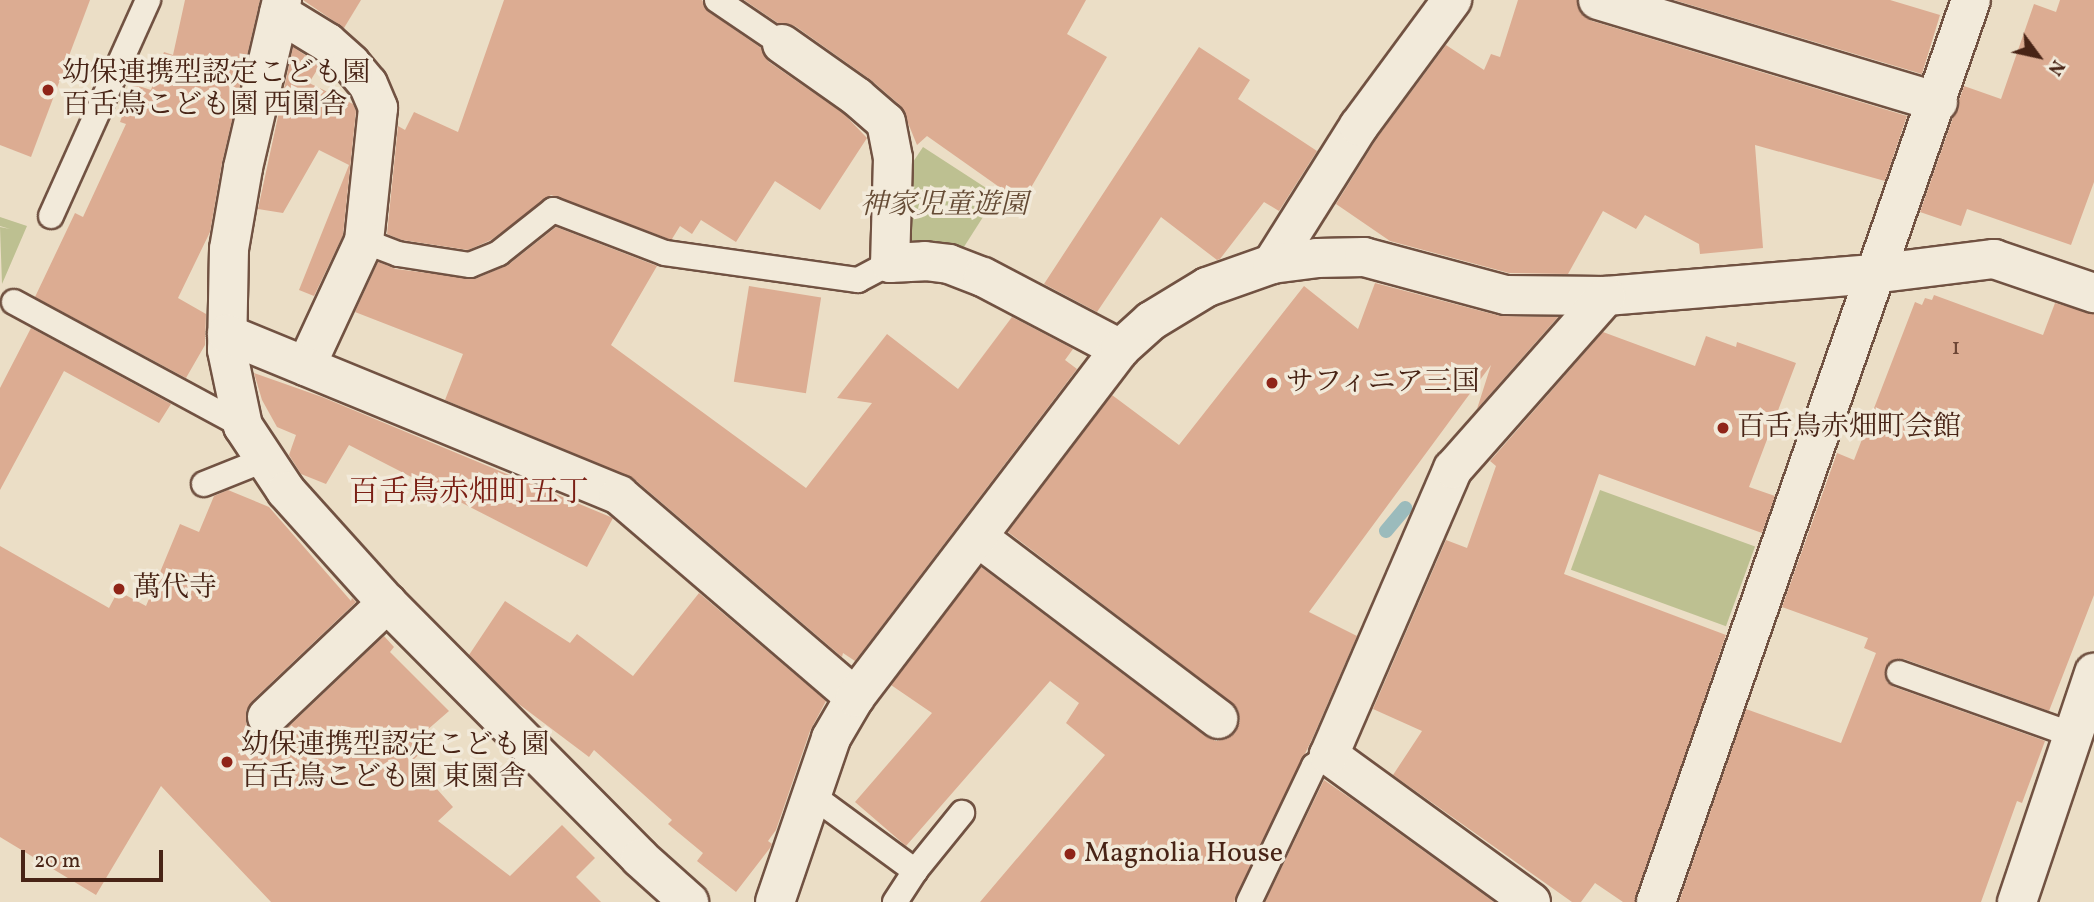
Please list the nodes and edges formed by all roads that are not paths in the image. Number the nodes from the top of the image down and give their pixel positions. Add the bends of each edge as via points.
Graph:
1 (148, 0) edge
2 (717, 0) edge
3 (1452, 0) edge
4 (1598, 0) edge
5 (1971, 0) edge
6 (280, 6) edge
7 (782, 44) joint
8 (1938, 102) junction
9 (51, 216) dead end
10 (364, 240) junction
11 (890, 263) junction
12 (1272, 264) junction
13 (1873, 274) junction
14 (2094, 293) edge
15 (1606, 296) junction
16 (14, 302) dead end
17 (227, 334) junction
18 (1120, 349) junction
19 (306, 366) junction
20 (243, 426) junction
21 (264, 460) junction
22 (204, 484) dead end
23 (979, 538) junction
24 (387, 603) junction
25 (1899, 673) dead end
26 (2094, 673) edge
27 (855, 697) junction
28 (267, 717) dead end
29 (1218, 719) dead end
30 (2073, 735) junction
31 (1329, 755) junction
32 (813, 796) junction
33 (962, 813) dead end
34 (915, 871) junction
35 (1523, 900) edge
36 (690, 902) edge
37 (775, 902) edge
38 (895, 902) edge
39 (1249, 902) edge
40 (1656, 902) edge
41 (2017, 902) edge

1 - 9 lane
2 - 7 lane
3 - 12 street via 1359,126
4 - 8 street
5 - 8 street
6 - 10 street via 351,64 368,84 378,108
6 - 17 street via 229,248
7 - 11 street via 886,122 893,158
8 - 13 street
10 - 11 lane via 398,254 470,265 499,253 554,209 665,253 858,280
10 - 19 street
11 - 18 street via 925,261 983,277
12 - 15 street via 1364,257 1506,295
12 - 18 street via 1207,287 1151,321
13 - 14 street via 1994,259
13 - 15 street
13 - 40 street
15 - 31 street via 1453,469
16 - 20 lane
17 - 19 street
17 - 20 street
18 - 23 street
19 - 27 street via 619,495
20 - 21 street
21 - 22 lane
21 - 24 street via 286,491
23 - 27 street
23 - 29 street
24 - 28 street
24 - 36 street via 640,858
25 - 30 lane
26 - 30 street
27 - 32 street via 831,738
30 - 41 street
31 - 35 street
31 - 39 lane via 1314,766
32 - 34 lane
32 - 37 street
33 - 34 lane
34 - 38 lane

